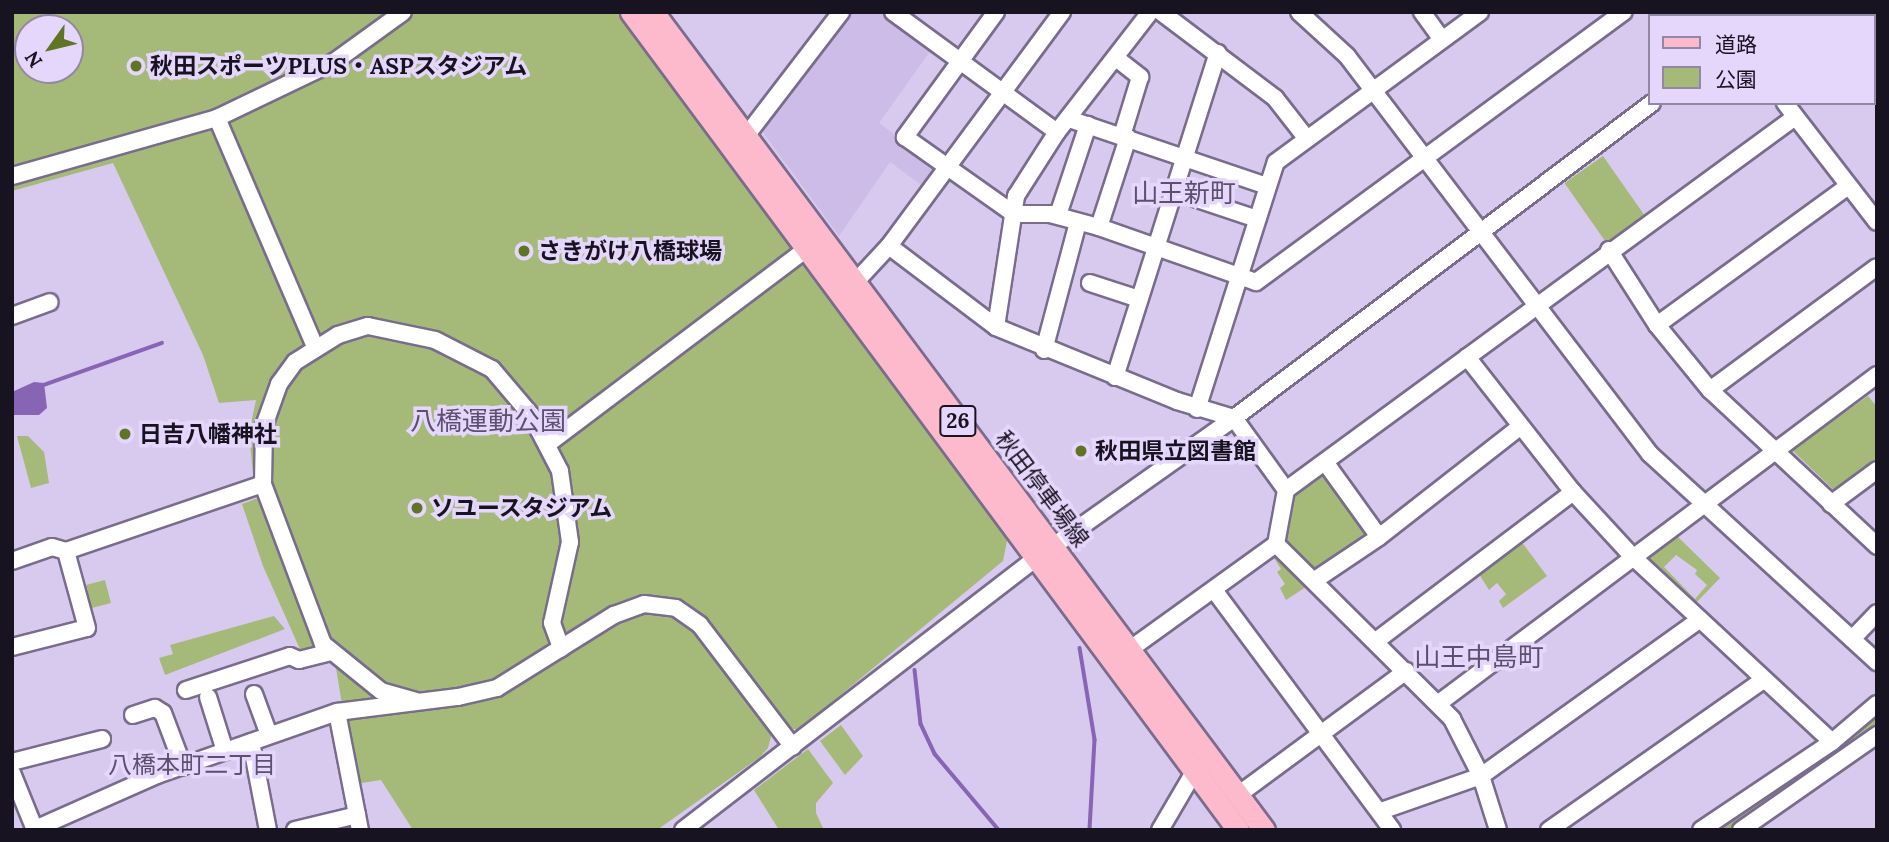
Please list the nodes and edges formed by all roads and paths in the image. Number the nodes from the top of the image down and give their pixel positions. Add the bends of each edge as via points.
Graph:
1 (403, 12) edge
2 (631, 12) edge
3 (653, 12) edge
4 (841, 12) edge
5 (893, 12) edge
6 (996, 12) edge
7 (1062, 12) edge
8 (1150, 12) edge
9 (1161, 12) edge
10 (1299, 12) edge
11 (1422, 12) edge
12 (1480, 12) edge
13 (1623, 12) edge
14 (915, 19) edge
15 (1442, 40) junction
16 (1218, 53) junction
17 (1116, 58) junction
18 (961, 61) junction
19 (1372, 92) junction
20 (1002, 93) junction
21 (1649, 105) edge
22 (1786, 105) edge
23 (1795, 117) junction
24 (217, 118) junction
25 (1069, 119) junction
26 (1088, 125) junction
27 (1057, 132) junction
28 (746, 136) junction
29 (1125, 137) junction
30 (1307, 139) junction
31 (1185, 156) junction
32 (1424, 160) junction
33 (946, 169) junction
34 (12, 176) edge
35 (1267, 186) junction
36 (1848, 186) junction
37 (1173, 191) junction
38 (1014, 214) junction
39 (1058, 215) junction
40 (1257, 219) junction
41 (1078, 222) junction
42 (1877, 222) edge
43 (1099, 227) junction
44 (1478, 232) junction
45 (889, 246) junction
46 (1155, 246) junction
47 (806, 249) junction
48 (1609, 250) junction
49 (1877, 267) edge
50 (1240, 278) junction
51 (1090, 282) dead end
52 (849, 289) junction
53 (1139, 299) junction
54 (50, 302) dead end
55 (1535, 307) junction
56 (12, 316) edge
57 (1657, 325) junction
58 (996, 327) junction
59 (315, 347) junction
60 (1044, 351) junction
61 (1467, 356) junction
62 (1115, 377) junction
63 (1873, 384) edge
64 (1710, 390) junction
65 (1197, 409) junction
66 (1234, 418) junction
67 (1520, 427) junction
68 (549, 443) junction
69 (1774, 453) junction
70 (1325, 462) junction
71 (1877, 470) edge
72 (263, 484) junction
73 (1286, 490) junction
74 (1573, 492) junction
75 (1706, 502) junction
76 (1831, 504) junction
77 (1379, 537) junction
78 (1276, 544) junction
79 (1877, 546) edge
80 (66, 551) junction
81 (1044, 552) junction
82 (1632, 556) junction
83 (12, 561) edge
84 (1315, 580) junction
85 (1214, 590) junction
86 (1877, 613) edge
87 (1700, 619) junction
88 (1852, 639) junction
89 (1376, 641) junction
90 (12, 647) edge
91 (561, 648) junction
92 (1129, 650) junction
93 (330, 652) junction
94 (1877, 662) edge
95 (1406, 671) junction
96 (1762, 681) junction
97 (186, 690) dead end
98 (254, 694) dead end
99 (208, 697) dead end
100 (416, 701) junction
101 (1439, 703) junction
102 (1877, 705) edge
103 (337, 712) junction
104 (133, 715) dead end
105 (269, 735) junction
106 (1323, 735) junction
107 (1877, 736) edge
108 (102, 739) dead end
109 (251, 742) junction
110 (1832, 742) junction
111 (793, 747) junction
112 (225, 751) junction
113 (183, 766) junction
114 (13, 772) edge
115 (1194, 772) junction
116 (1481, 776) junction
117 (1238, 795) junction
118 (1381, 811) junction
119 (358, 822) edge
120 (35, 829) edge
121 (268, 830) edge
122 (295, 830) edge
123 (683, 830) edge
124 (1160, 830) edge
125 (1238, 830) edge
126 (1264, 830) edge
127 (1392, 830) edge
128 (1498, 830) edge
129 (1549, 830) edge
130 (1701, 830) edge
131 (1741, 830) edge

1 - 24 street via 334,62
2 - 47 main road, 秋田停車場線 / 26
3 - 28 main road, 秋田停車場線 / 26
4 - 28 street
5 - 14 street
6 - 18 street
7 - 20 street
8 - 17 street
9 - 16 street
10 - 19 street via 1346,56
11 - 15 street
12 - 15 street
13 - 32 street
14 - 18 street
15 - 19 street
16 - 30 street via 1275,98
16 - 31 street
17 - 25 street
17 - 29 street via 1140,77
18 - 20 street
18 - 33 street via 905,137
19 - 30 street
19 - 32 street
20 - 27 street
20 - 33 street
21 - 44 street
22 - 23 street
23 - 36 street
23 - 48 street
24 - 34 street
24 - 59 street
25 - 26 street
25 - 27 street
26 - 29 street
26 - 39 street
27 - 38 street via 1016,196
28 - 52 main road, 秋田停車場線 / 26
29 - 31 street
29 - 43 street
30 - 35 street via 1276,162
31 - 35 street
31 - 37 street
32 - 44 street
32 - 50 street via 1262,280
33 - 38 street
33 - 45 street
35 - 40 street
36 - 42 street
36 - 57 street
37 - 40 street
37 - 46 street
38 - 39 street
38 - 58 street
39 - 41 street
40 - 50 street
41 - 43 street
41 - 60 street
43 - 46 street
44 - 55 street
44 - 66 street
45 - 52 street
45 - 58 street
46 - 50 street
46 - 53 street
47 - 52 main road, 秋田停車場線 / 26
47 - 68 street
48 - 55 street
48 - 57 street
49 - 64 street
50 - 65 street
51 - 53 street
52 - 81 main road, 秋田停車場線 / 26
53 - 62 street
54 - 56 street
55 - 61 street
55 - 75 street via 1650,454
57 - 64 street
58 - 60 street
59 - 68 street via 368,326 435,340 492,369
59 - 72 street via 295,362 270,401 262,440
60 - 62 street
61 - 67 street
61 - 70 street
62 - 65 street
63 - 69 street
64 - 69 street
65 - 66 street
66 - 73 street
66 - 81 street
67 - 74 street
67 - 77 street
68 - 91 street via 560,471 569,542 552,623
69 - 75 street
69 - 76 street
70 - 73 street
70 - 77 street
71 - 76 street
72 - 80 street
72 - 93 street
73 - 78 street
74 - 82 street
74 - 89 street
75 - 82 street
75 - 88 street
76 - 79 street
77 - 84 street
78 - 84 street
78 - 85 street
80 - 83 street via 52,547
80 - 90 street via 88,628
81 - 92 main road, 秋田停車場線 / 26
81 - 111 street
81 - 115 main road, 秋田停車場線 / 26
82 - 87 street
82 - 101 street
84 - 89 street
85 - 92 street
85 - 106 street
86 - 88 street
87 - 96 street
87 - 116 street
88 - 94 street
89 - 95 street
91 - 100 street via 497,688
91 - 111 street via 634,606 653,603 676,608 700,625
92 - 117 main road, 秋田停車場線 / 26
93 - 97 street via 299,660 290,656
93 - 100 street via 381,691
95 - 101 street
95 - 106 street
96 - 110 street
96 - 129 street
98 - 105 street
99 - 112 street
100 - 103 street
101 - 116 street via 1466,739
102 - 110 street
103 - 105 street
103 - 119 street
104 - 113 street via 155,708 163,713
105 - 109 street
106 - 117 street
106 - 118 street
107 - 131 street
108 - 114 street
109 - 112 street
109 - 121 street
110 - 130 street
111 - 123 street
112 - 113 street
113 - 120 street
114 - 120 street
115 - 124 street
115 - 125 main road, 秋田停車場線 / 26
116 - 118 street
116 - 128 street
117 - 126 main road, 秋田停車場線 / 26
118 - 127 street
119 - 122 street

